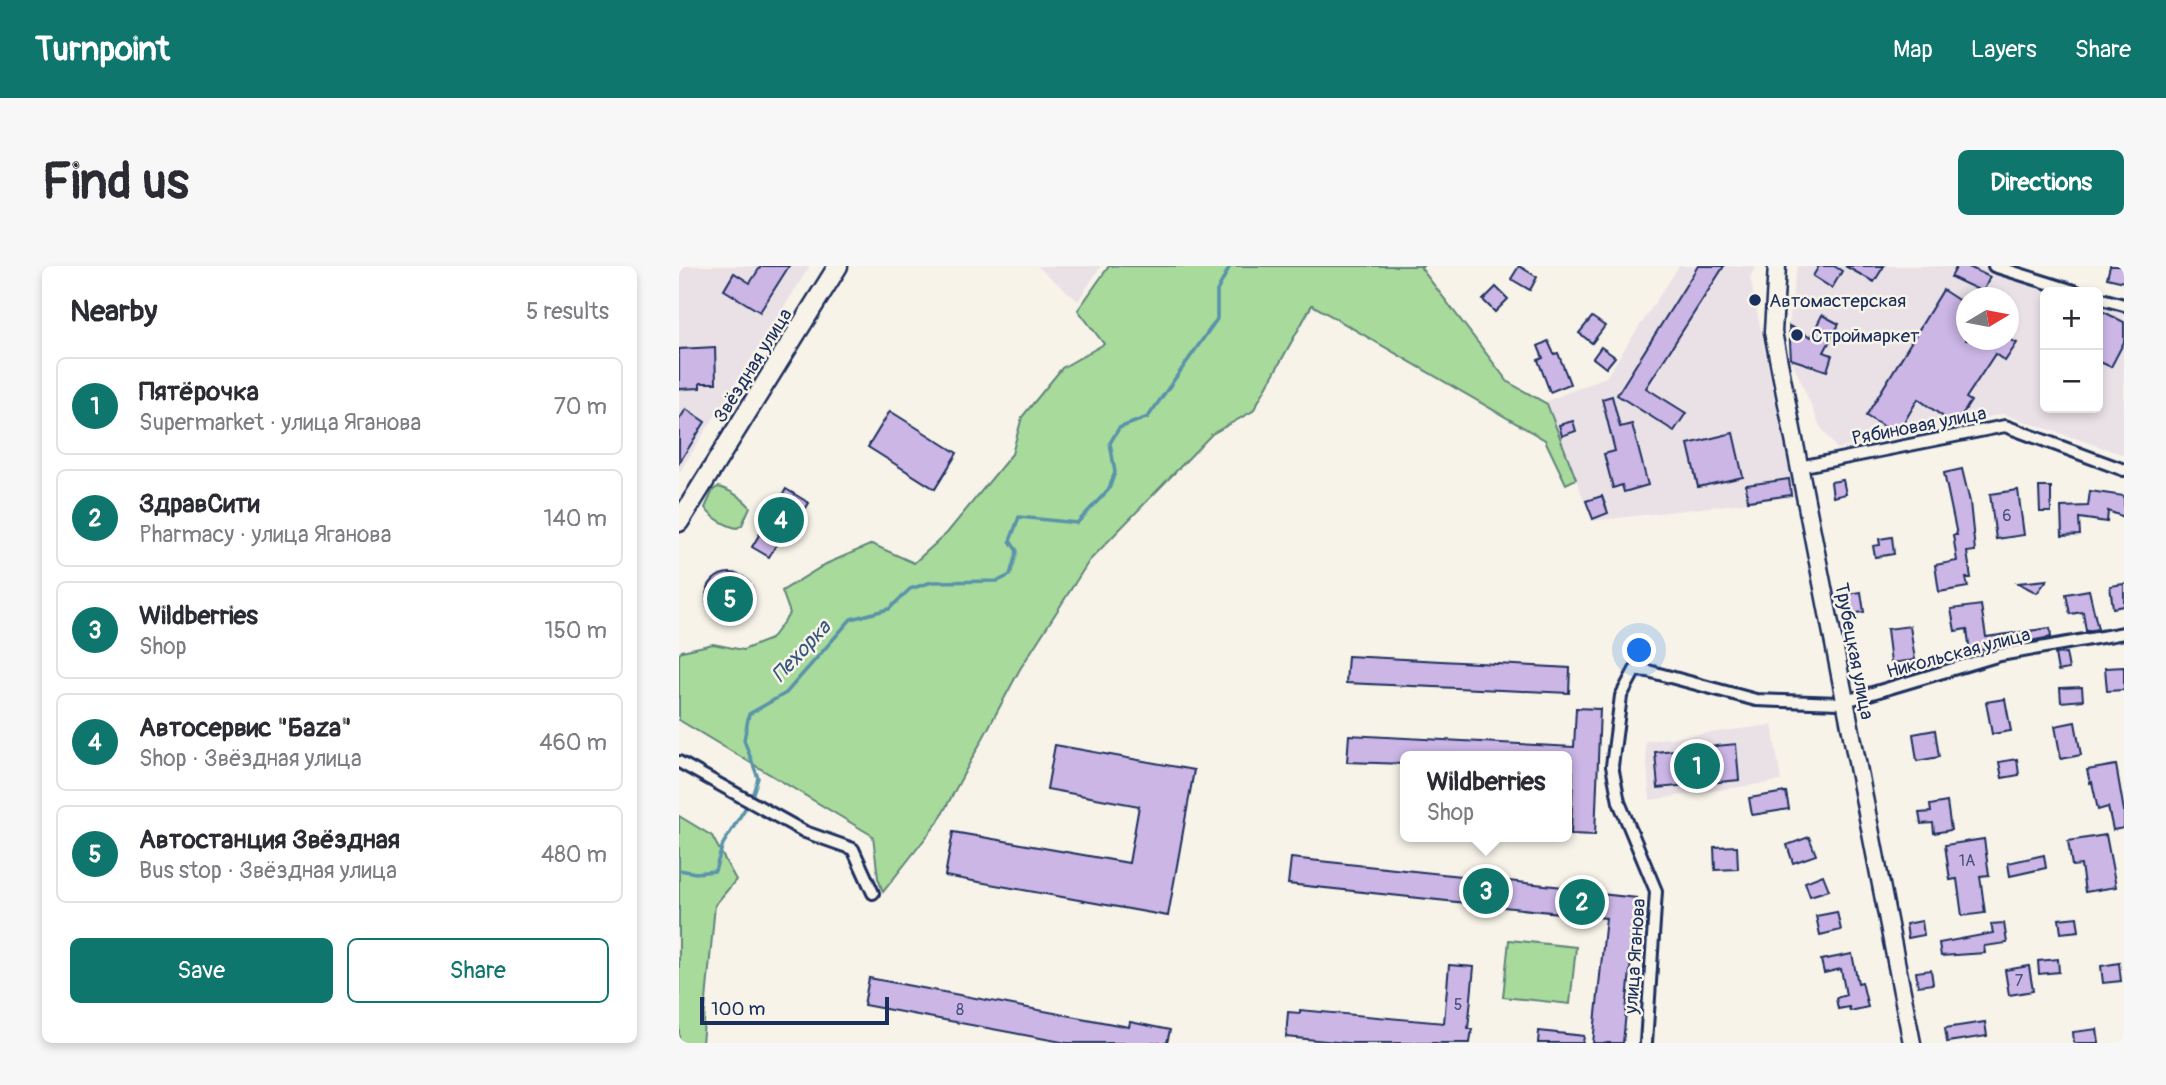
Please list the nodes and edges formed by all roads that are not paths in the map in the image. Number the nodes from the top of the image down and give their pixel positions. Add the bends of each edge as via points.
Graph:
1 (838, 266) edge
2 (1777, 266) edge
3 (1994, 266) edge
4 (2061, 287) edge
5 (2103, 299) edge
6 (2124, 305) edge
7 (1798, 467) junction
8 (2124, 470) edge
9 (679, 522) edge
10 (2124, 633) edge
11 (1843, 702) junction
12 (1613, 753) joint
13 (679, 762) edge
14 (873, 892) dead end
15 (1646, 1043) edge
16 (1912, 1043) edge

1 - 9 main road, Звёздная улица
2 - 7 main road, Трубецкая улица via 1773,332
3 - 4 street
5 - 6 street
7 - 8 street, Рябиновая улица via 2005,426
7 - 11 main road, Трубецкая улица
10 - 11 street, Никольская улица via 2000,655
11 - 12 street, Никольская улица via 1756,700 1635,670 1621,696
11 - 16 main road, Трубецкая улица
12 - 15 street, улица Яганова via 1619,802 1656,891
13 - 14 street via 805,832 853,849

